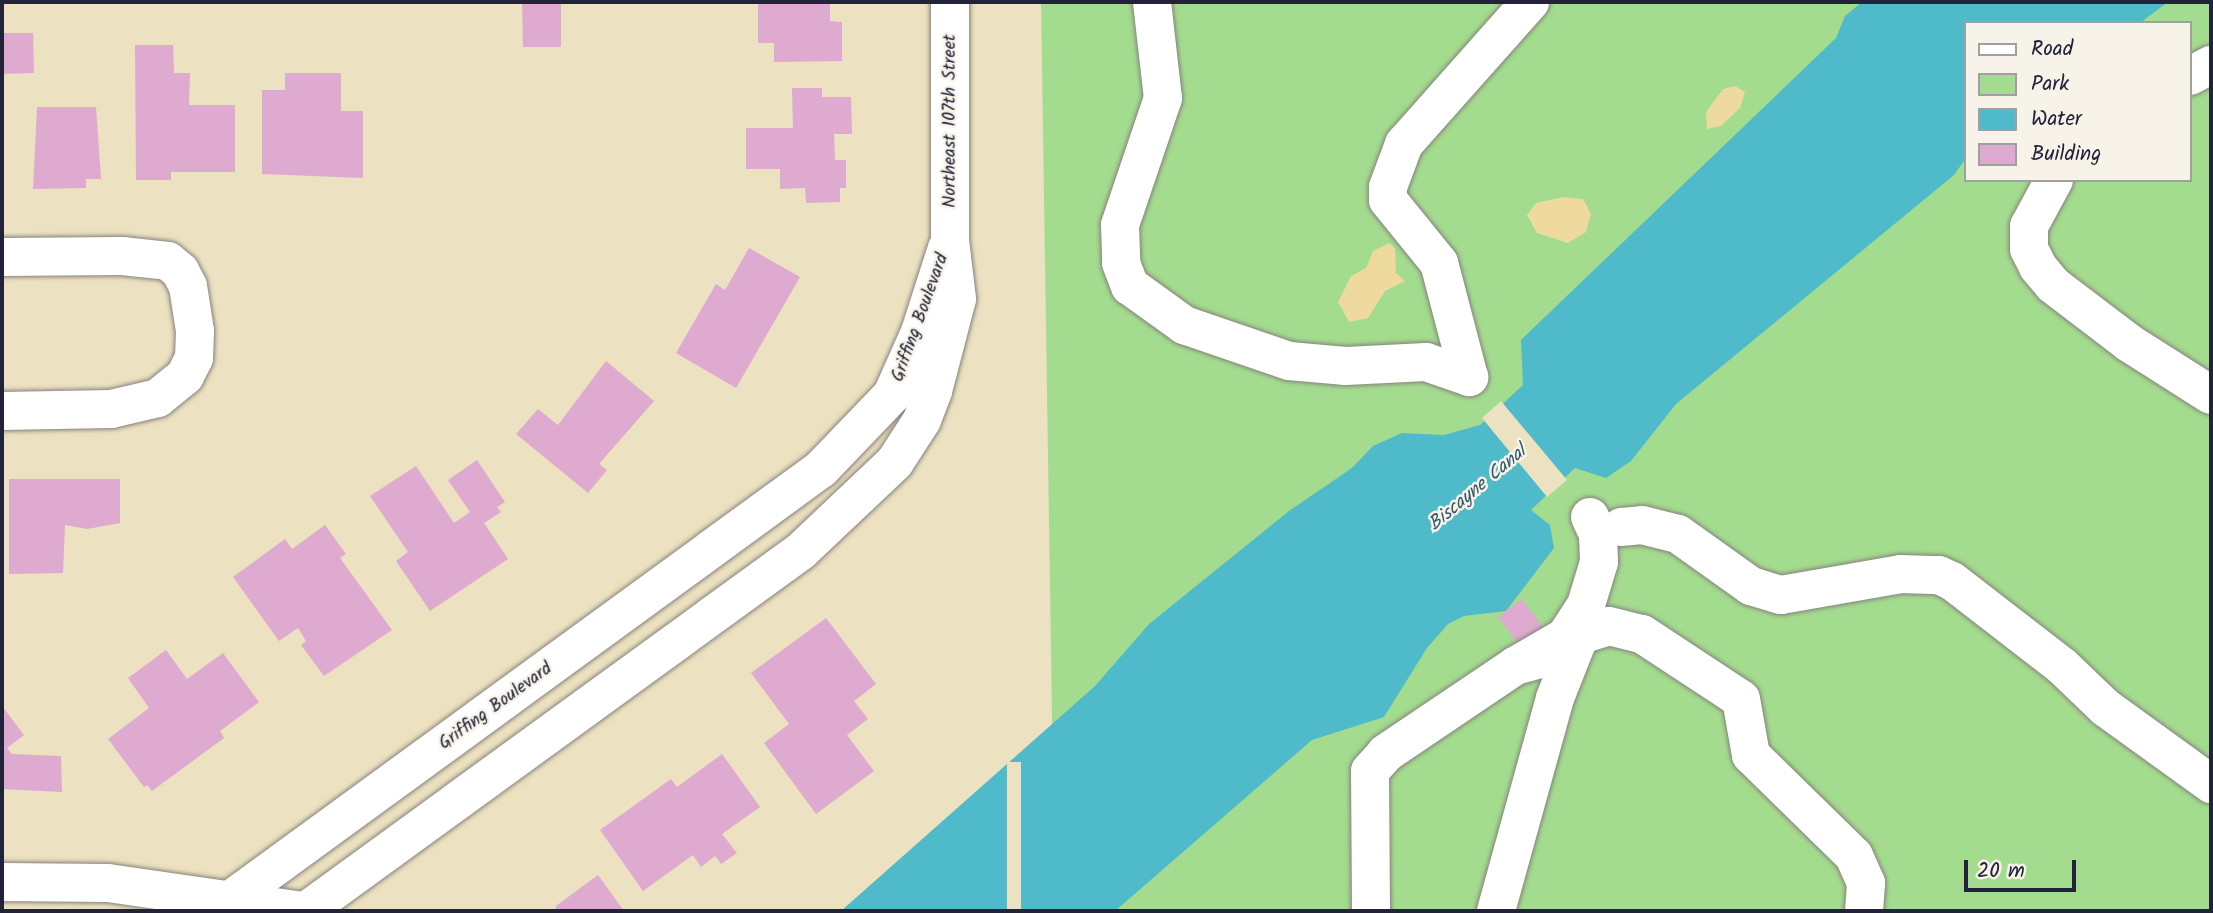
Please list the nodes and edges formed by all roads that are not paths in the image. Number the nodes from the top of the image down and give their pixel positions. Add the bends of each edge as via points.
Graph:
1 (950, 2) edge
2 (1152, 2) edge
3 (1530, 2) edge
4 (2211, 65) edge
5 (2192, 75) edge
6 (2053, 182) edge
7 (950, 240) junction
8 (2, 257) edge
9 (2211, 396) edge
10 (2, 411) edge
11 (1580, 635) junction
12 (1515, 666) junction
13 (2211, 784) edge
14 (2, 882) edge
15 (222, 905) edge
16 (305, 911) edge
17 (1371, 911) edge
18 (1496, 911) edge
19 (1864, 911) edge

1 - 7 street, Northeast 107th Street
2 - 3 street via 1163,98 1120,225 1121,263 1130,286 1184,325 1289,361 1346,366 1426,362 1469,377 1438,263 1388,200 1388,187 1405,144
4 - 5 street
6 - 9 street via 2029,226 2029,249 2038,267 2053,285 2129,343
7 - 15 street, Griffing Boulevard via 906,369 892,395 844,448 801,487
7 - 16 street, Griffing Boulevard via 957,299 943,360 922,420 875,484 801,551
8 - 10 street via 122,256 167,261 180,271 188,286 195,331 194,358 185,376 159,398 111,409
11 - 12 street via 1555,655
11 - 18 street via 1555,698
11 - 19 street via 1609,626 1642,634 1741,699 1751,755 1854,856 1866,883
12 - 13 street via 1565,637 1586,605 1602,535 1642,525 1678,534 1751,586 1781,595 1901,574 1939,575 2062,666 2106,708
12 - 17 street via 1386,753 1370,771
14 - 15 street via 108,883
15 - 16 street

